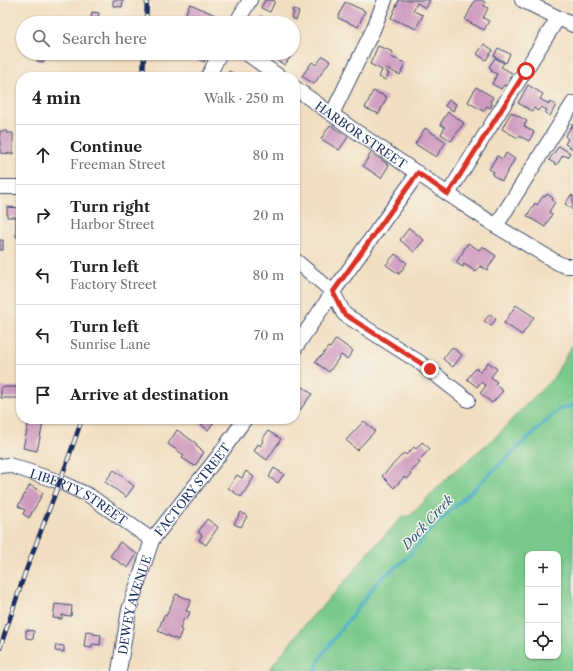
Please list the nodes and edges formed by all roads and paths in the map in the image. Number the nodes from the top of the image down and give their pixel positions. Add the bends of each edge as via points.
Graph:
1 (250, 0) edge
2 (385, 0) edge
3 (522, 0) edge
4 (240, 16) edge
5 (558, 18) junction
6 (573, 25) edge
7 (216, 60) edge
8 (256, 60) edge
9 (210, 72) edge
10 (273, 72) edge
11 (300, 92) edge
12 (573, 103) edge
13 (332, 114) junction
14 (418, 173) junction
15 (0, 186) edge
16 (16, 187) edge
17 (448, 194) junction
18 (496, 226) junction
19 (300, 264) edge
20 (573, 266) edge
21 (333, 292) junction
22 (300, 341) edge
23 (468, 400) dead end
24 (241, 424) edge
25 (0, 466) edge
26 (152, 540) junction
27 (119, 671) edge

1 - 4 street
2 - 13 street
3 - 5 street
5 - 6 street
5 - 17 street
7 - 9 street
8 - 10 street
11 - 13 street, HARBOR STREET
12 - 18 street
13 - 14 street, HARBOR STREET
14 - 17 street, HARBOR STREET
14 - 21 street
15 - 16 street
17 - 18 street, HARBOR STREET
18 - 20 street, HARBOR STREET via 558,263
19 - 21 street
21 - 22 street
21 - 23 street via 344,314 419,362
24 - 26 street, FACTORY STREET
25 - 26 street, LIBERTY STREET via 9,465 60,482 90,496
26 - 27 street, DEWEY AVENUE via 129,610

